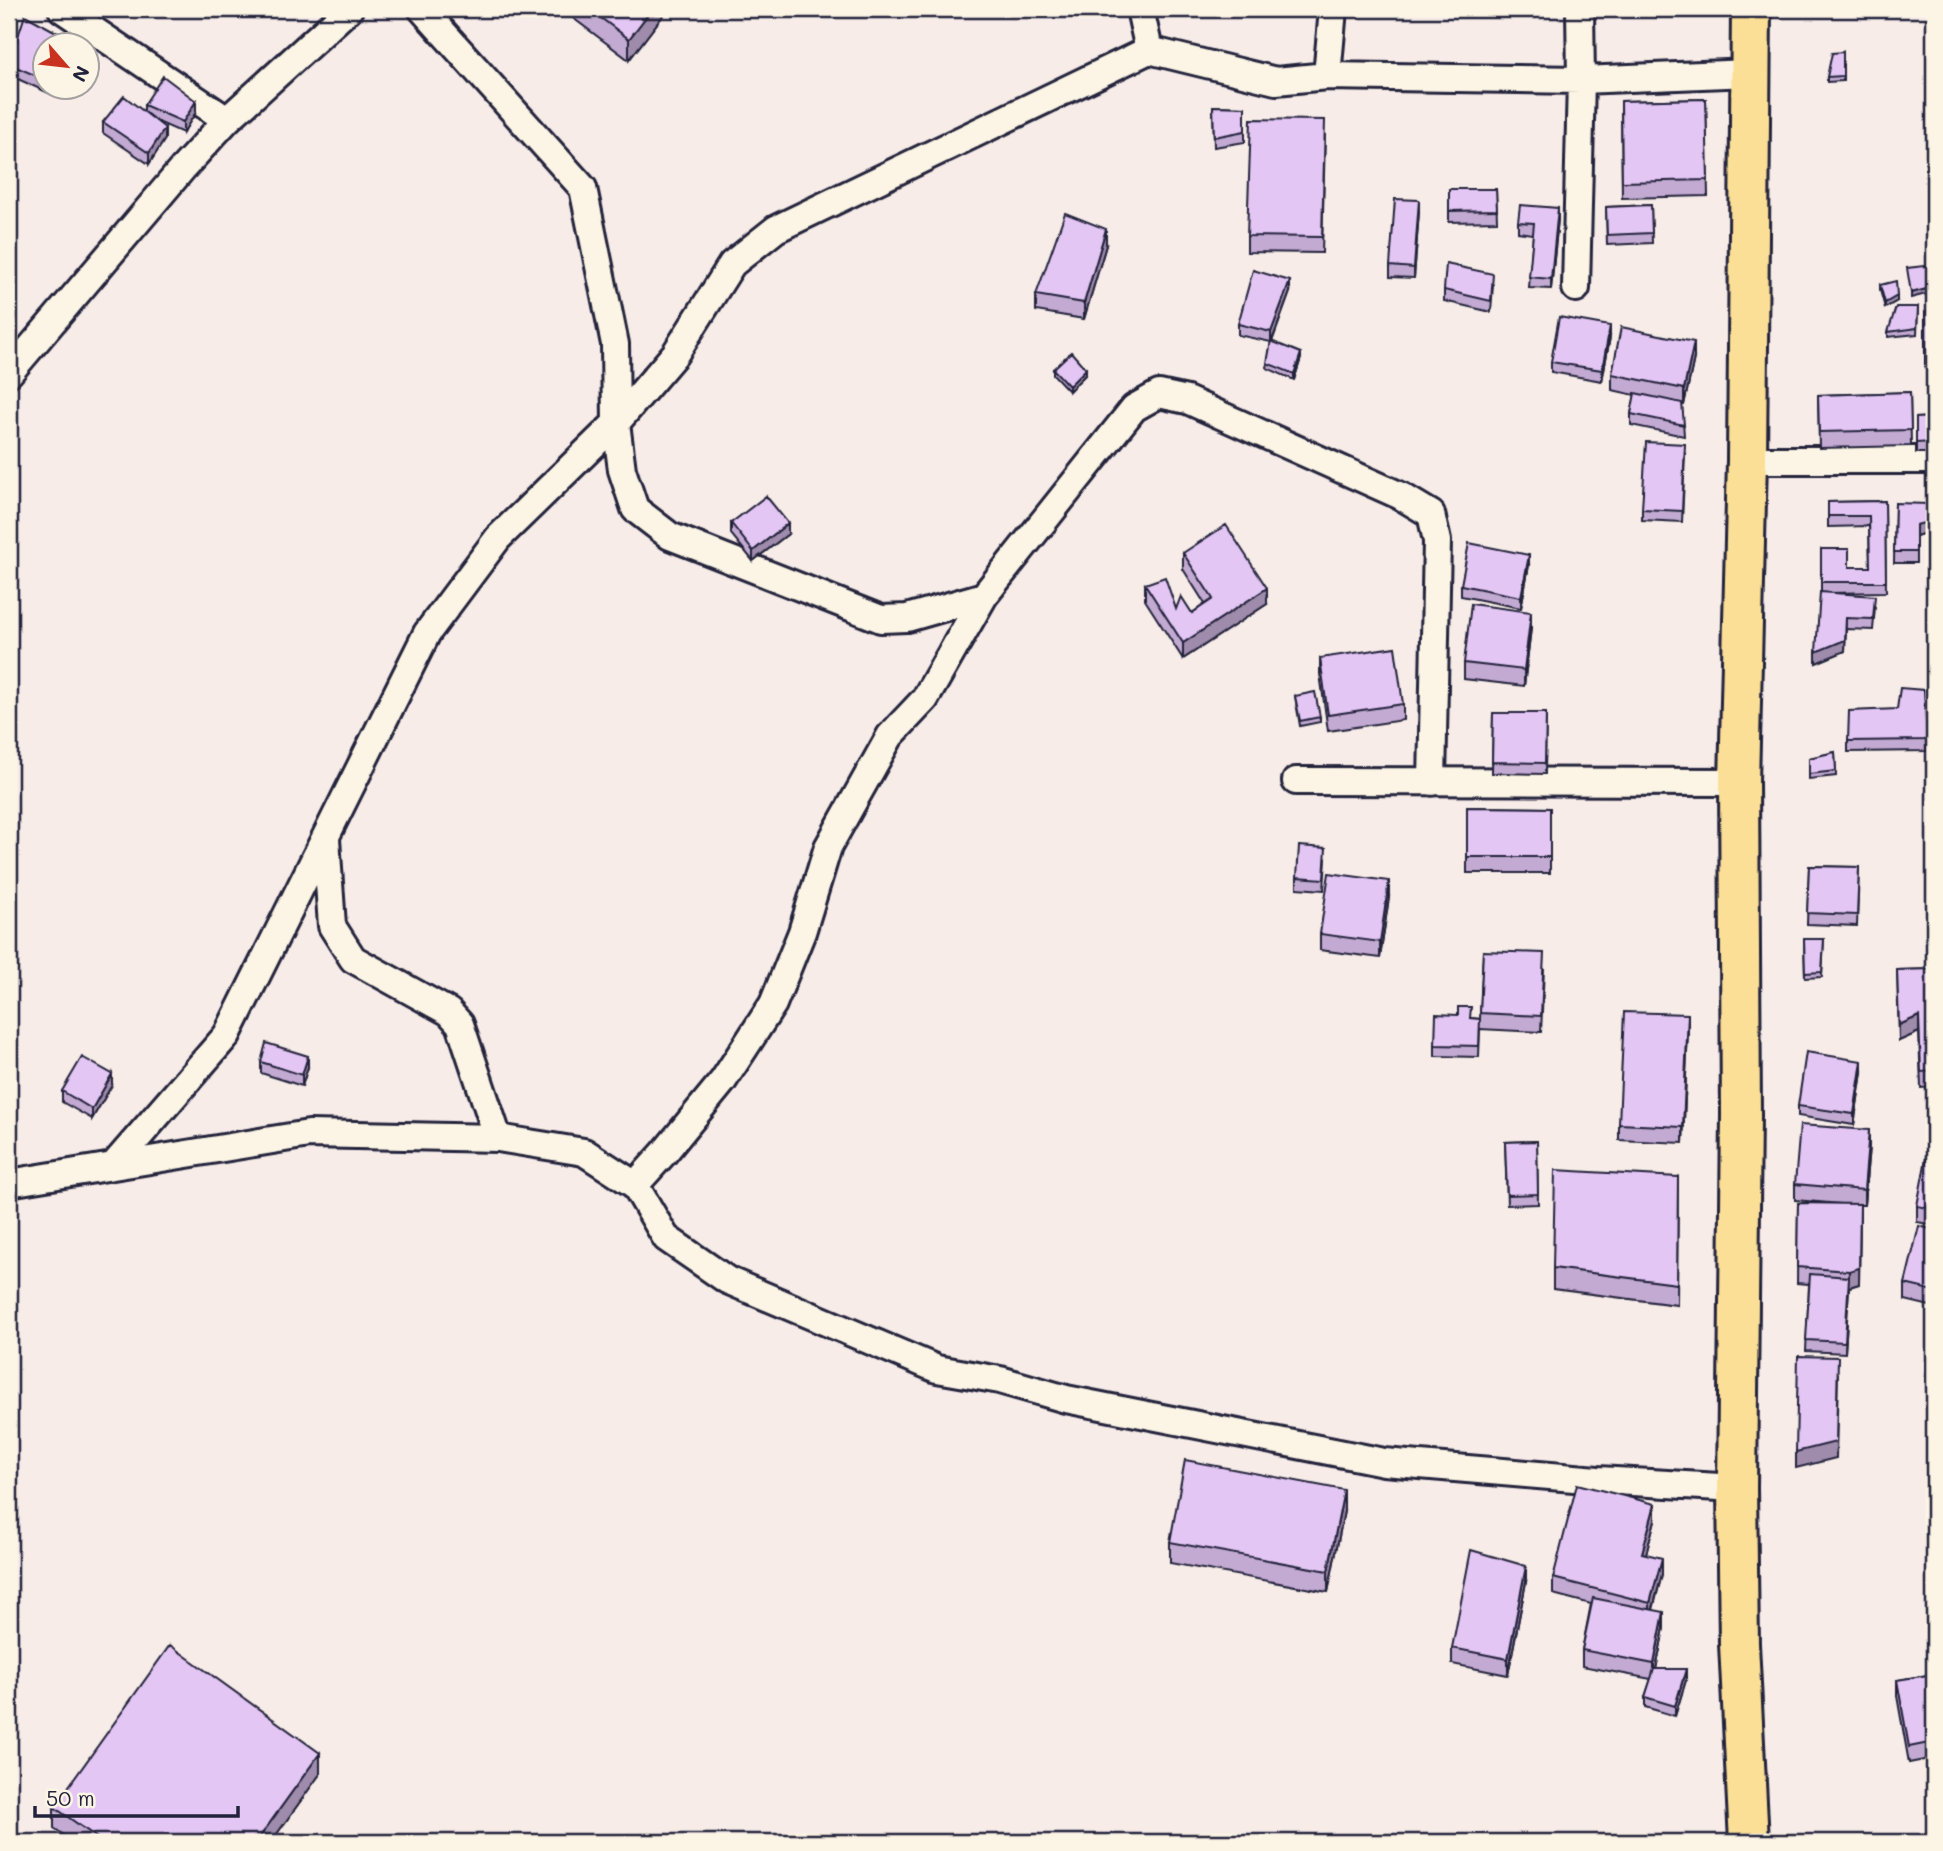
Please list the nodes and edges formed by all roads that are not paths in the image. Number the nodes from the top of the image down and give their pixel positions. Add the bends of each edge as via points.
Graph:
1 (62, 9) edge
2 (349, 9) edge
3 (422, 9) edge
4 (1140, 9) edge
5 (1333, 9) edge
6 (1580, 9) edge
7 (1751, 9) edge
8 (1149, 50) junction
9 (1751, 73) junction
10 (1327, 76) junction
11 (1581, 80) junction
12 (227, 120) junction
13 (1576, 288) dead end
14 (9, 373) edge
15 (615, 423) junction
16 (1747, 460) junction
17 (1934, 460) edge
18 (984, 596) junction
19 (1296, 781) dead end
20 (1432, 782) junction
21 (1739, 782) junction
22 (326, 837) junction
23 (498, 1138) junction
24 (114, 1165) junction
25 (9, 1183) edge
26 (635, 1185) junction
27 (1737, 1488) junction
28 (1749, 1842) edge

1 - 12 street
2 - 12 street
3 - 15 street via 583,188 615,344
4 - 8 street
5 - 10 street
6 - 11 street
7 - 9 main road
8 - 10 street via 1276,81
8 - 15 street via 776,229 732,264 675,354
9 - 11 street
9 - 16 main road
10 - 11 street
11 - 13 street
12 - 14 street
15 - 18 street via 622,470 635,509 670,536 881,619 907,618
15 - 22 street via 498,538 427,633
16 - 17 street
16 - 21 main road
18 - 20 street via 1133,408 1159,394 1187,400 1432,514 1437,541
18 - 26 street via 925,699 890,736 828,847 802,932 773,1004 723,1081
19 - 20 street
20 - 21 street
21 - 27 main road
22 - 23 street via 332,926 353,959 449,1012 460,1024
22 - 24 street via 227,1035
23 - 24 street via 309,1134
23 - 26 street via 584,1152
24 - 25 street
26 - 27 street via 666,1238 727,1280 937,1369 1384,1462
27 - 28 main road

